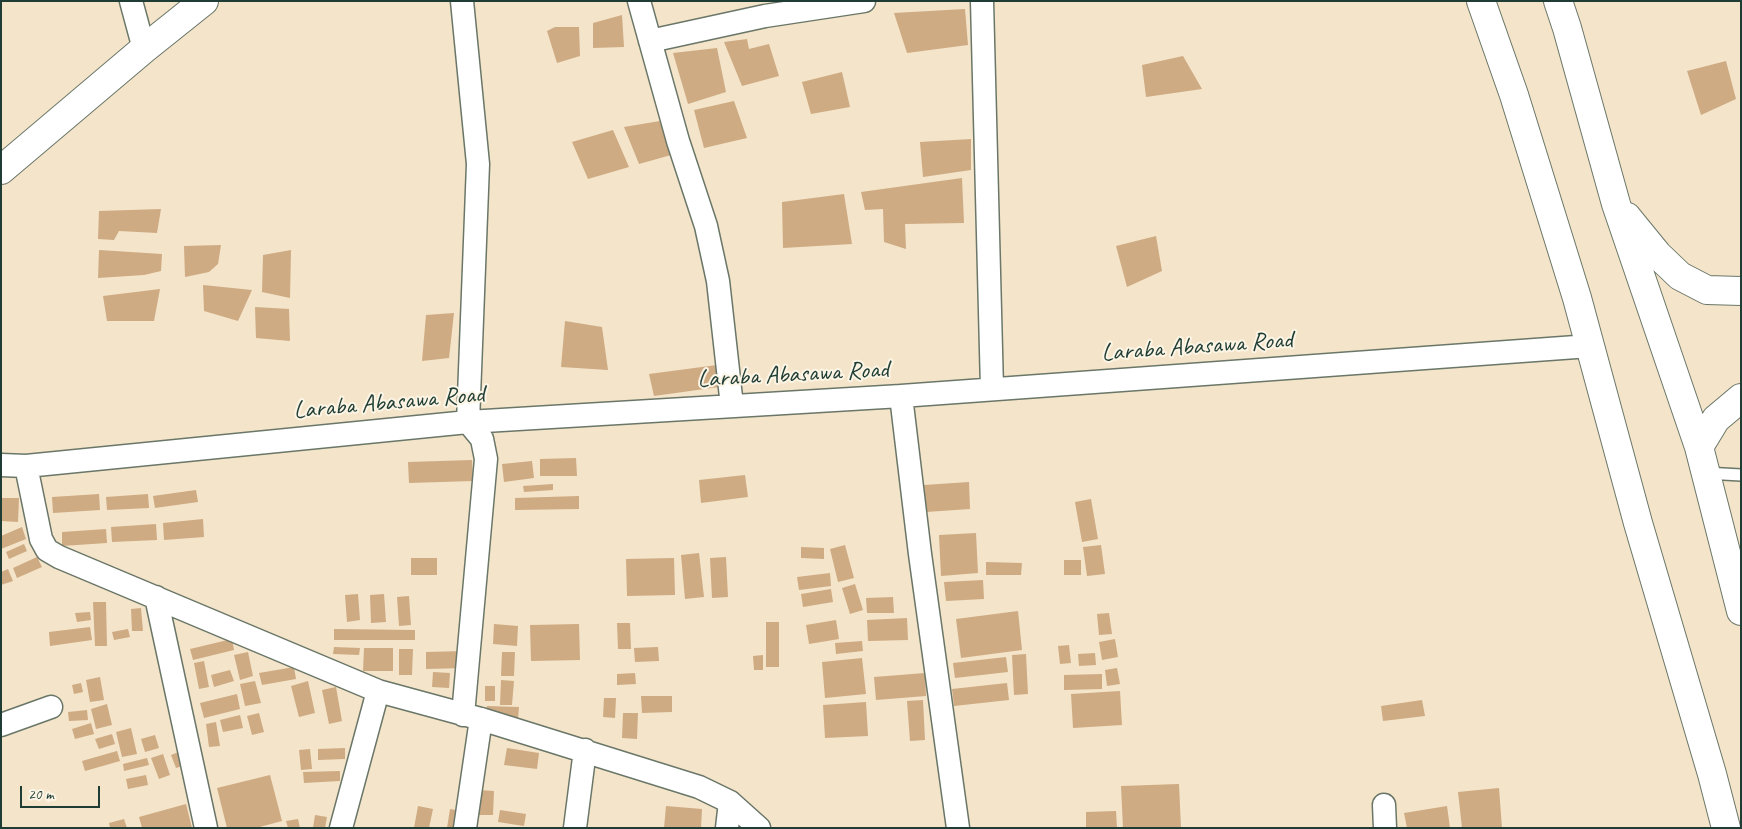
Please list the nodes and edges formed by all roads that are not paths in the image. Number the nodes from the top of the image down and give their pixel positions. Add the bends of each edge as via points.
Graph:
1 (132, 1) edge
2 (204, 1) edge
3 (462, 1) edge
4 (639, 1) edge
5 (864, 1) edge
6 (982, 1) edge
7 (1482, 1) edge
8 (1558, 1) edge
9 (763, 9) edge
10 (650, 41) junction
11 (144, 49) junction
12 (1, 170) edge
13 (1616, 204) junction
14 (1741, 291) edge
15 (1590, 346) junction
16 (992, 389) junction
17 (900, 396) junction
18 (1741, 398) edge
19 (732, 406) junction
20 (468, 422) junction
21 (1702, 460) junction
22 (1, 465) edge
23 (26, 466) junction
24 (1741, 475) edge
25 (156, 597) junction
26 (1741, 611) edge
27 (378, 691) junction
28 (51, 707) dead end
29 (472, 717) junction
30 (1, 725) edge
31 (585, 750) junction
32 (730, 802) junction
33 (1384, 805) dead end
34 (206, 828) edge
35 (341, 828) edge
36 (465, 828) edge
37 (575, 828) edge
38 (727, 828) edge
39 (758, 828) edge
40 (958, 828) edge
41 (1385, 828) edge
42 (1726, 828) edge

1 - 11 street
2 - 11 main road
3 - 20 street via 478,164
4 - 10 street
5 - 9 street
6 - 16 street
7 - 15 main road
8 - 13 main road
9 - 10 street
10 - 19 street via 706,226 718,281
11 - 12 main road
13 - 14 main road via 1680,276 1707,290
13 - 21 main road
15 - 16 street, Laraba Abasawa Road
15 - 42 main road
16 - 17 street, Laraba Abasawa Road
17 - 19 street, Laraba Abasawa Road
17 - 40 street
18 - 21 main road via 1716,419
19 - 20 street, Laraba Abasawa Road
20 - 23 street, Laraba Abasawa Road
20 - 29 street via 482,439 486,459
21 - 24 lane
21 - 26 main road
22 - 23 street, Laraba Abasawa Road
23 - 25 street via 41,538 47,550
25 - 27 street
25 - 34 street
27 - 29 street
27 - 35 street
28 - 30 street
29 - 31 street
29 - 36 street
31 - 32 street via 699,787
31 - 37 street
32 - 38 street
32 - 39 street
33 - 41 street

